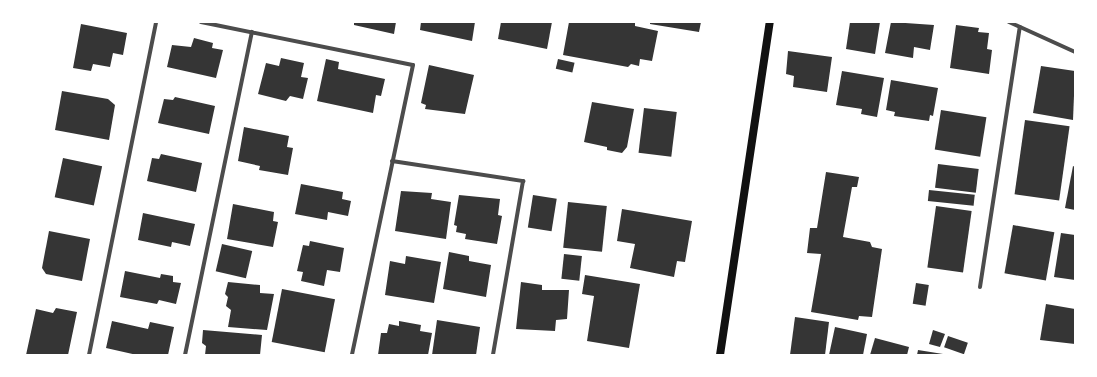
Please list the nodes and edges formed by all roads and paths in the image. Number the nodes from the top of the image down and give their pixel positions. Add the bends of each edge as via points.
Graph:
1 (156, 22) edge
2 (201, 22) edge
3 (770, 22) edge
4 (1009, 22) edge
5 (1020, 27) junction
6 (252, 32) junction
7 (1075, 52) edge
8 (392, 161) junction
9 (980, 287) dead end
10 (89, 355) edge
11 (185, 355) edge
12 (352, 355) edge
13 (493, 355) edge
14 (720, 355) edge

1 - 10 street
2 - 6 street
3 - 14 main road
4 - 5 street
5 - 7 street
5 - 9 street
6 - 8 street via 413,65
6 - 11 street
8 - 12 street
8 - 13 street via 523,182

